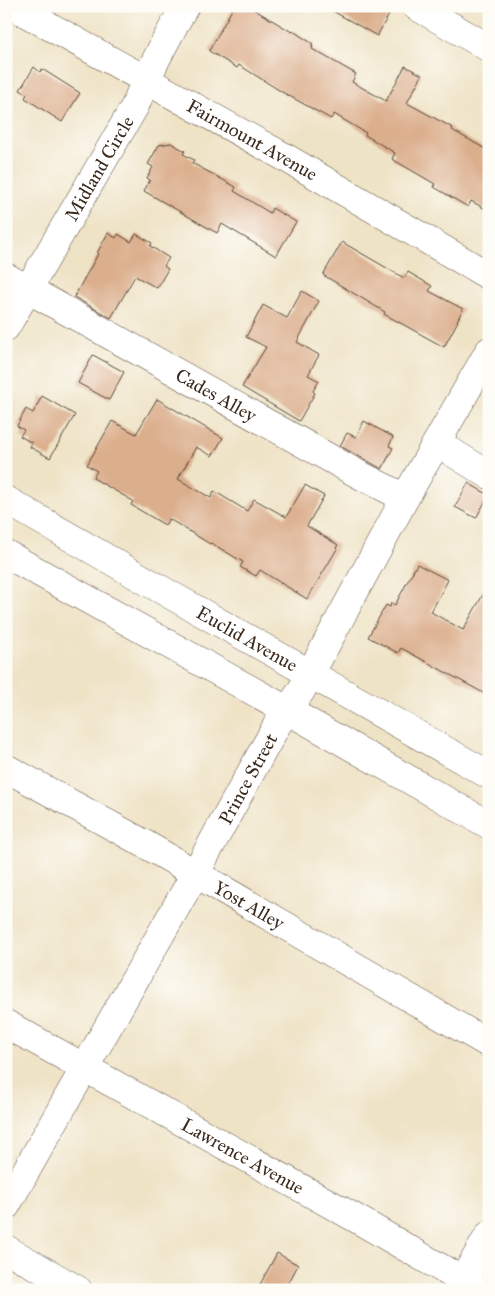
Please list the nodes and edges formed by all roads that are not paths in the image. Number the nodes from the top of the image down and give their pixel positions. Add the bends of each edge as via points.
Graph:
1 (13, 6) edge
2 (185, 6) edge
3 (416, 6) edge
4 (489, 48) edge
5 (146, 79) junction
6 (489, 276) edge
7 (17, 284) edge
8 (6, 327) edge
9 (489, 351) edge
10 (437, 443) junction
11 (489, 475) edge
12 (405, 498) junction
13 (6, 500) edge
14 (6, 554) edge
15 (310, 673) junction
16 (287, 710) junction
17 (6, 768) edge
18 (489, 775) edge
19 (489, 824) edge
20 (195, 874) junction
21 (6, 1024) edge
22 (489, 1044) edge
23 (85, 1068) junction
24 (6, 1206) edge
25 (489, 1235) edge
26 (6, 1248) edge
27 (466, 1287) edge
28 (78, 1290) edge

1 - 5 street, Fairmount Avenue
2 - 5 street, Midland Circle
3 - 4 street
5 - 6 street, Fairmount Avenue
5 - 7 street, Midland Circle via 135,106
7 - 8 street, Midland Circle
7 - 12 street, Cades Alley
9 - 10 street, Prince Street
10 - 11 street
10 - 12 street, Prince Street
12 - 15 street, Prince Street
13 - 15 street, Euclid Avenue
14 - 16 street
15 - 16 street, Prince Street
15 - 18 street, Euclid Avenue
16 - 19 street
16 - 20 street, Prince Street
17 - 20 street, Yost Alley
20 - 22 street, Yost Alley
20 - 23 street, Prince Street
21 - 23 street, Lawrence Avenue
23 - 24 street, Prince Street
23 - 27 street, Lawrence Avenue via 357,1219
25 - 27 street
26 - 28 street

